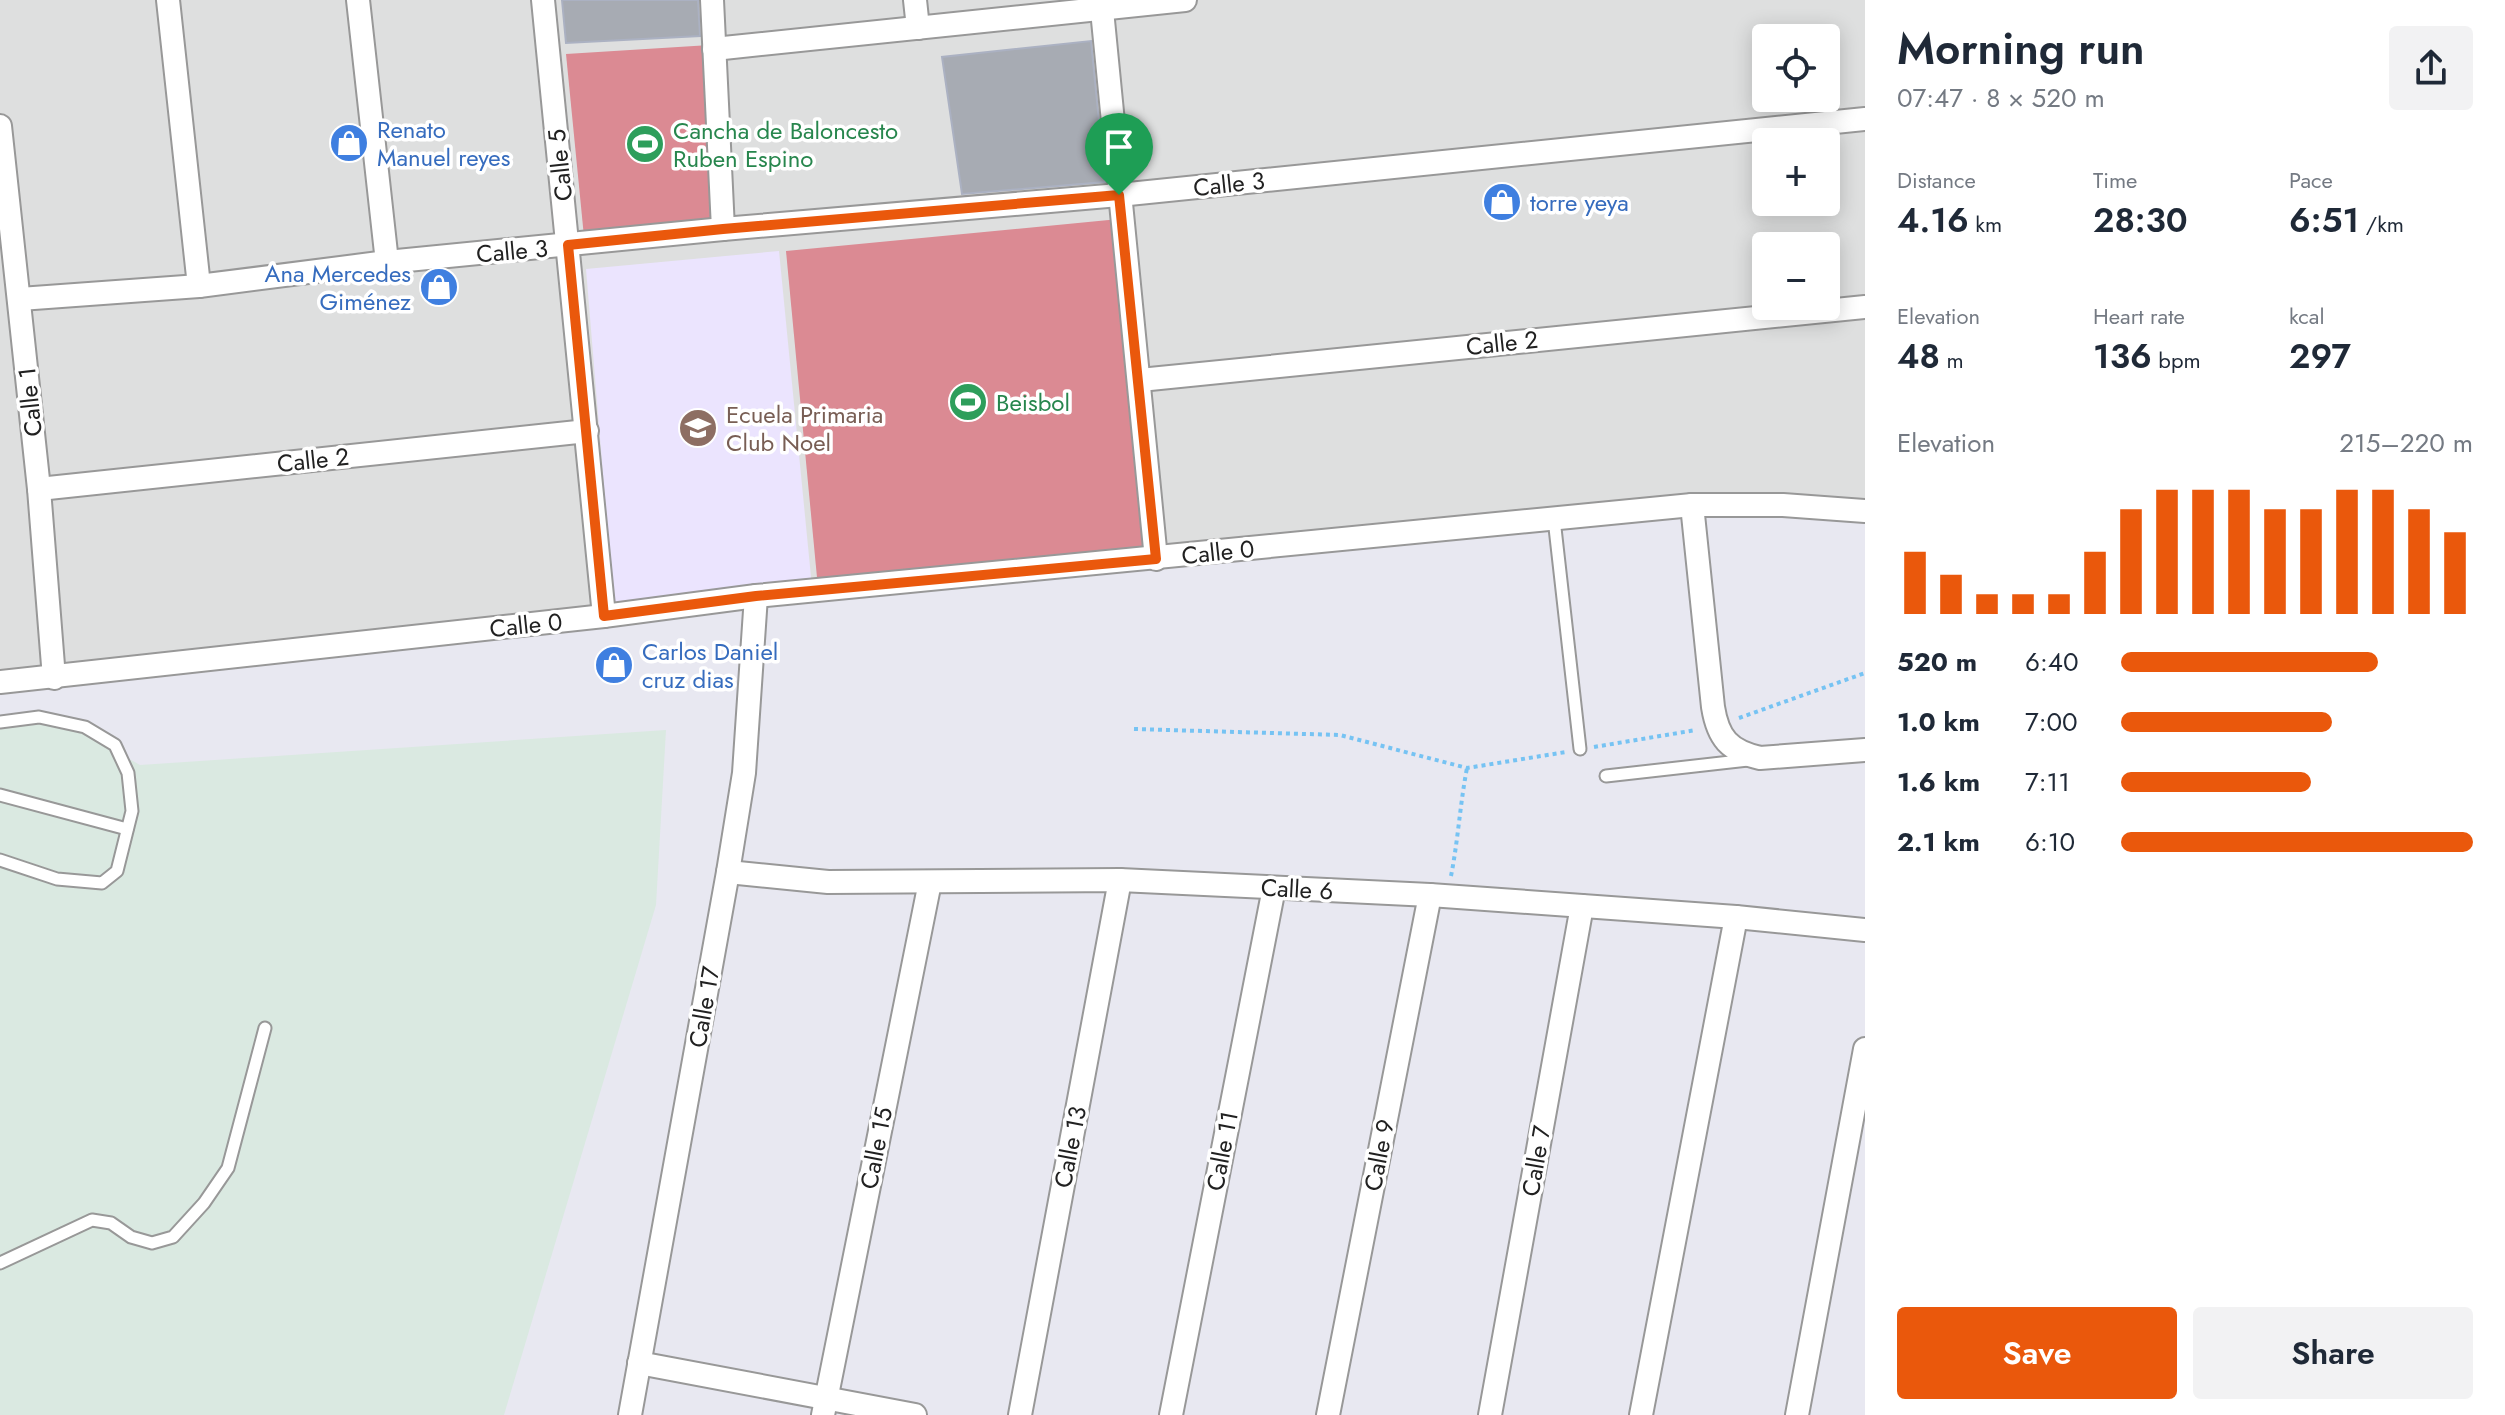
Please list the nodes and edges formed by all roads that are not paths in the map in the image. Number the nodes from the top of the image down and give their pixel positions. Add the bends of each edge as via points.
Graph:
1 (168, 0) edge
2 (358, 0) edge
3 (543, 0) edge
4 (712, 0) edge
5 (915, 0) edge
6 (1185, 0) edge
7 (1101, 4) edge
8 (918, 28) junction
9 (714, 49) junction
10 (1865, 119) edge
11 (0, 126) edge
12 (1119, 195) junction
13 (723, 229) junction
14 (568, 245) junction
15 (387, 262) junction
16 (199, 286) junction
17 (20, 299) junction
18 (1865, 307) edge
19 (1140, 380) junction
20 (587, 431) junction
21 (39, 489) junction
22 (1692, 505) junction
23 (1865, 511) edge
24 (1554, 519) junction
25 (1156, 559) junction
26 (756, 596) junction
27 (604, 616) junction
28 (54, 678) junction
29 (0, 682) edge
30 (0, 722) edge
31 (1580, 749) dead end
32 (1865, 750) edge
33 (1760, 758) junction
34 (1606, 776) dead end
35 (0, 795) edge
36 (127, 829) junction
37 (0, 860) edge
38 (728, 872) junction
39 (1120, 880) junction
40 (930, 882) junction
41 (1274, 888) junction
42 (1437, 896) junction
43 (1582, 906) junction
44 (1736, 917) junction
45 (1865, 930) edge
46 (265, 1028) dead end
47 (1865, 1049) edge
48 (0, 1263) edge
49 (639, 1363) junction
50 (825, 1406) edge
51 (630, 1415) edge
52 (915, 1415) edge
53 (1020, 1415) edge
54 (1171, 1415) edge
55 (1328, 1415) edge
56 (1490, 1415) edge
57 (1641, 1415) edge
58 (1797, 1415) edge

1 - 16 street
2 - 15 street
3 - 14 street, Calle 5
4 - 9 street
5 - 8 street
6 - 7 street
7 - 8 street
7 - 12 street
8 - 9 street
9 - 13 street
10 - 12 street, Calle 3
11 - 17 street, Calle 1
12 - 13 street, Calle 3
12 - 19 street
13 - 14 street, Calle 3
14 - 15 street, Calle 3
14 - 20 street, Calle 5
15 - 16 street, Calle 3
16 - 17 street, Calle 3
17 - 21 street, Calle 1
18 - 19 street, Calle 2
19 - 25 street
20 - 21 street, Calle 2
20 - 27 street, Calle 5
21 - 28 street, Calle 1
22 - 23 street, Calle 0
22 - 24 street, Calle 0
22 - 33 street via 1716,726 1731,746
24 - 25 street, Calle 0
24 - 31 lane
25 - 26 street, Calle 0
26 - 27 street, Calle 0
26 - 38 street, Calle 17 via 744,773
27 - 28 street, Calle 0
28 - 29 street, Calle 0
30 - 36 lane via 39,717 85,727 115,745 128,773 132,811
32 - 33 street
33 - 34 lane
35 - 36 lane
36 - 37 lane via 117,871 102,883 57,879
38 - 40 street, Calle 6 via 828,882
38 - 49 street, Calle 17
39 - 40 street, Calle 6
39 - 41 street, Calle 6
39 - 53 street, Calle 13
40 - 50 street, Calle 15
41 - 42 street, Calle 6
41 - 54 street, Calle 11
42 - 43 street, Calle 6
42 - 55 street, Calle 9
43 - 44 street, Calle 6
43 - 56 street, Calle 7
44 - 45 street, Calle 6
44 - 57 street
46 - 48 lane via 228,1168 173,1237 152,1243 92,1220
47 - 58 street
49 - 50 street
49 - 51 street, Calle 17
50 - 52 street

